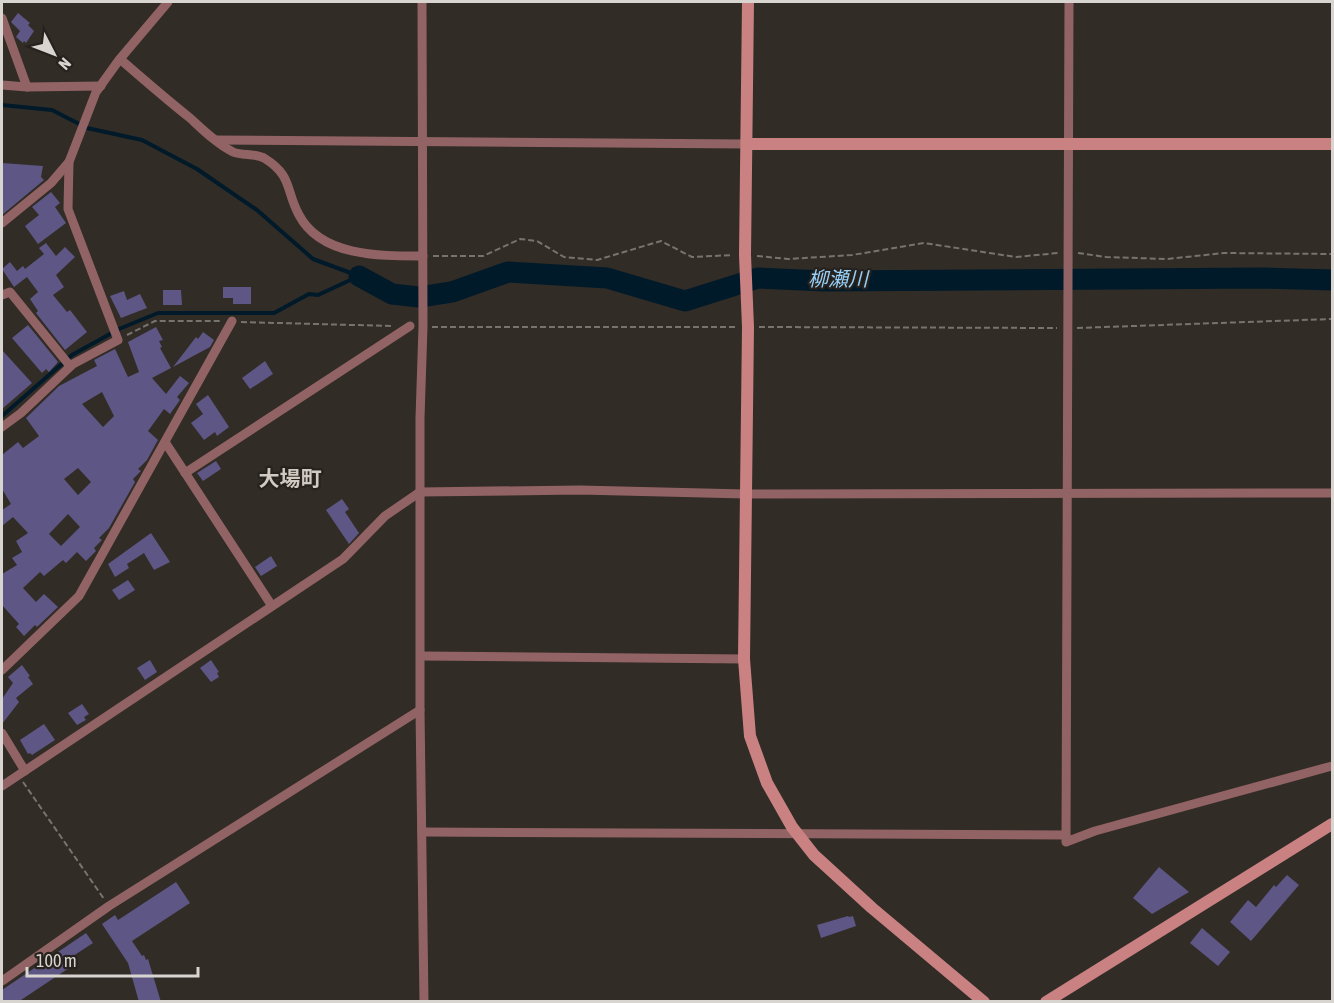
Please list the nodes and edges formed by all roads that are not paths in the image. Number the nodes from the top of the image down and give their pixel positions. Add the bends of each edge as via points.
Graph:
1 (168, 2) edge
2 (422, 2) edge
3 (748, 2) edge
4 (1069, 2) edge
5 (2, 18) edge
6 (120, 59) junction
7 (2, 85) edge
8 (100, 86) junction
9 (27, 87) junction
10 (216, 140) junction
11 (423, 141) junction
12 (1069, 143) junction
13 (747, 144) junction
14 (1332, 144) edge
15 (70, 159) junction
16 (2, 223) edge
17 (423, 259) junction
18 (2, 295) edge
19 (232, 321) road end
20 (410, 326) road end
21 (70, 366) junction
22 (2, 427) edge
23 (165, 442) junction
24 (185, 473) junction
25 (420, 492) junction
26 (1067, 493) junction
27 (1332, 493) edge
28 (745, 494) junction
29 (272, 606) junction
30 (421, 656) junction
31 (744, 659) junction
32 (2, 670) edge
33 (420, 710) junction
34 (2, 733) edge
35 (1332, 766) edge
36 (22, 773) junction
37 (2, 786) edge
38 (1332, 824) edge
39 (422, 832) junction
40 (797, 833) junction
41 (1066, 835) junction
42 (2, 981) edge
43 (424, 1002) edge
44 (984, 1002) edge
45 (1046, 1002) edge

1 - 6 street
2 - 11 street
3 - 13 street
4 - 12 street
5 - 9 street
6 - 8 street
6 - 10 street
7 - 9 street
8 - 9 street
8 - 15 street
10 - 11 street
10 - 17 street via 235,153 262,156 284,174 309,230 326,241 354,252
11 - 13 street
11 - 17 street
12 - 13 street
12 - 14 street
12 - 26 street
13 - 28 street
15 - 16 street via 51,183
15 - 21 street via 68,210 116,334
17 - 25 street
18 - 21 street via 10,292
19 - 23 street
20 - 24 street
21 - 22 street
23 - 24 street
23 - 32 street via 79,596
24 - 29 street
25 - 28 street
25 - 29 street via 385,516 343,559
25 - 30 street
26 - 27 street
26 - 28 street
26 - 41 street
28 - 31 street
29 - 36 street
30 - 31 street
30 - 33 street
31 - 40 street via 750,736 767,783
33 - 39 street
33 - 42 street via 109,906
34 - 36 street
35 - 41 street via 1066,842
36 - 37 street
38 - 45 street
39 - 40 street
39 - 43 street
40 - 41 street
40 - 44 street via 814,855 872,908

